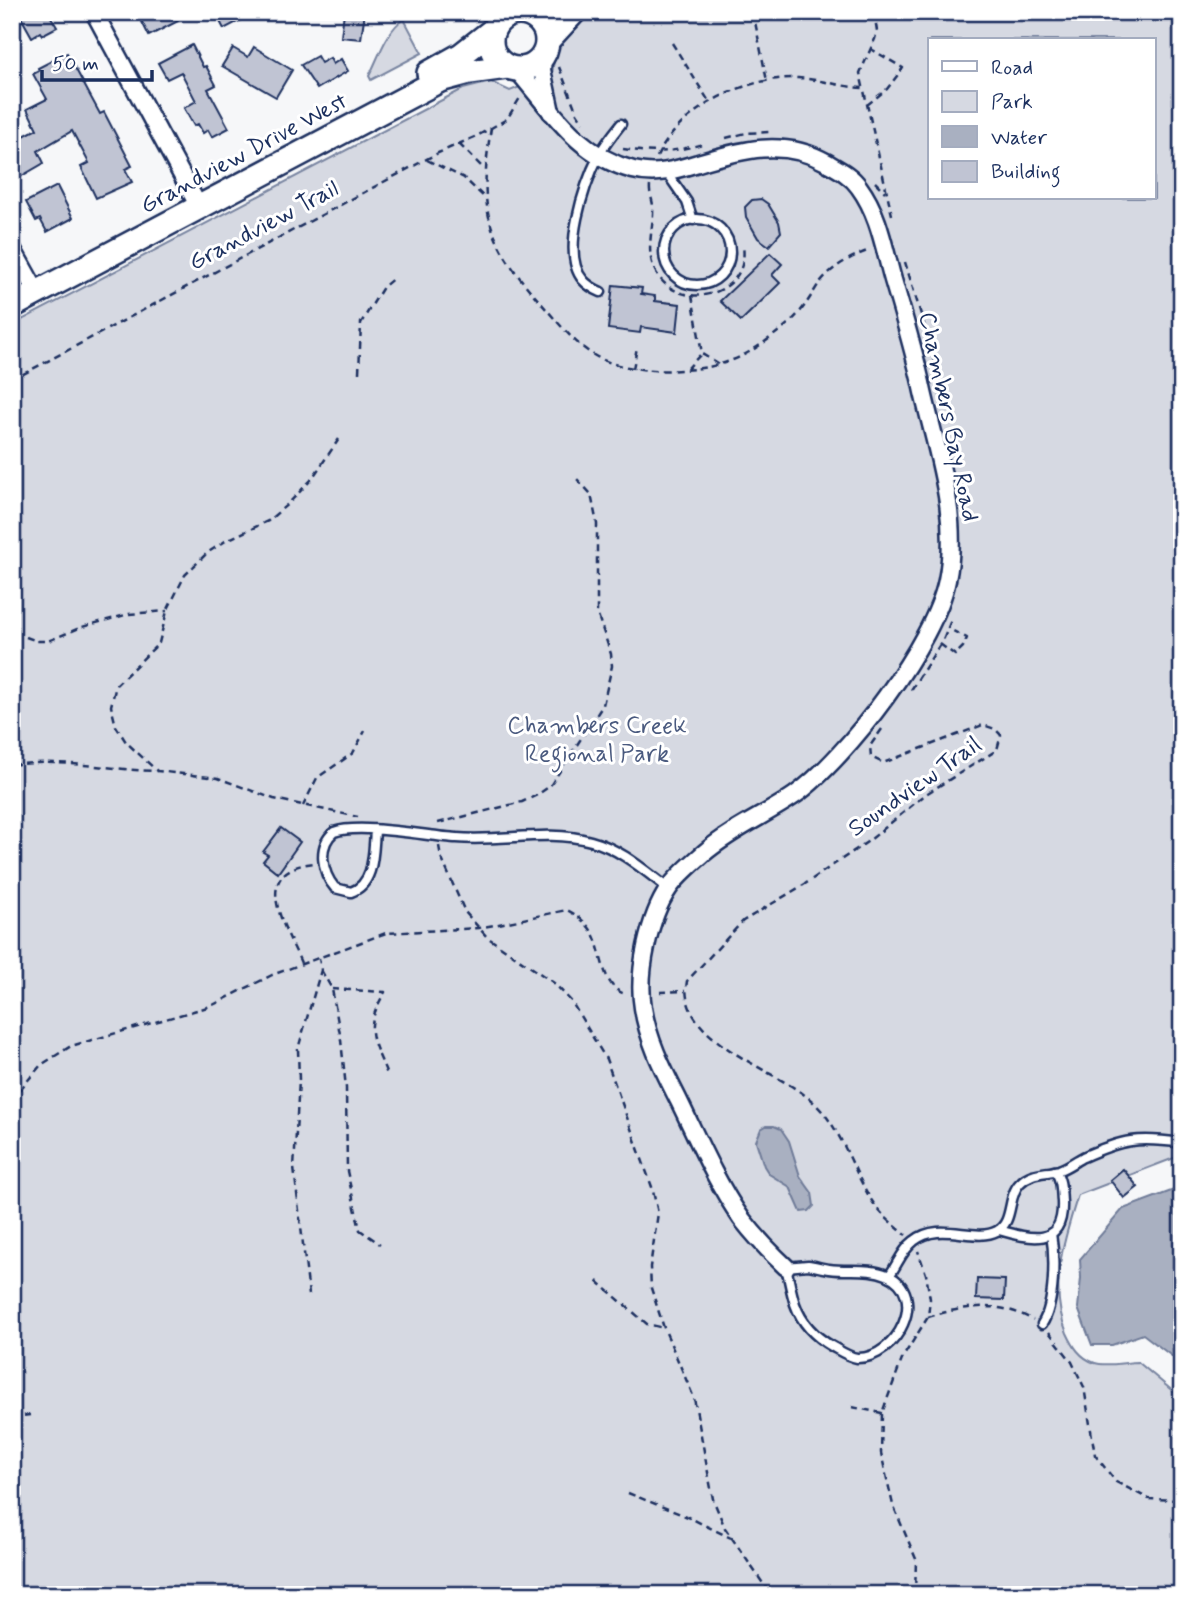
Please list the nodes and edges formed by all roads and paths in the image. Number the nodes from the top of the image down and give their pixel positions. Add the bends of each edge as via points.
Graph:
1 (94, 12) edge
2 (574, 12) edge
3 (753, 12) edge
4 (874, 12) edge
5 (527, 13) edge
6 (494, 23) edge
7 (672, 43) dead end
8 (546, 48) junction
9 (871, 48) junction
10 (511, 68) junction
11 (561, 76) dead end
12 (767, 81) junction
13 (863, 88) junction
14 (522, 94) dead end
15 (710, 103) junction
16 (867, 105) junction
17 (551, 112) junction
18 (621, 124) dead end
19 (492, 128) junction
20 (459, 144) junction
21 (604, 148) junction
22 (425, 159) junction
23 (485, 169) junction
24 (659, 173) junction
25 (485, 198) junction
26 (197, 202) junction
27 (892, 217) dead end
28 (693, 220) junction
29 (743, 246) dead end
30 (12, 248) edge
31 (876, 248) dead end
32 (902, 252) dead end
33 (395, 277) dead end
34 (27, 290) edge
35 (601, 292) dead end
36 (692, 295) junction
37 (12, 306) edge
38 (637, 347) dead end
39 (702, 354) junction
40 (718, 364) junction
41 (633, 369) junction
42 (687, 369) junction
43 (359, 373) dead end
44 (12, 380) edge
45 (943, 403) dead end
46 (339, 439) dead end
47 (576, 478) dead end
48 (167, 611) junction
49 (951, 618) dead end
50 (948, 628) junction
51 (26, 637) dead end
52 (940, 644) junction
53 (908, 694) dead end
54 (886, 723) dead end
55 (365, 731) dead end
56 (12, 765) edge
57 (157, 771) junction
58 (303, 806) junction
59 (362, 817) dead end
60 (428, 823) dead end
61 (375, 831) junction
62 (438, 836) junction
63 (324, 862) junction
64 (668, 889) junction
65 (479, 928) junction
66 (319, 958) junction
67 (301, 964) junction
68 (321, 970) junction
69 (332, 989) junction
70 (685, 991) junction
71 (660, 992) dead end
72 (626, 994) dead end
73 (387, 1074) dead end
74 (12, 1099) edge
75 (1182, 1143) edge
76 (1055, 1171) junction
77 (999, 1230) junction
78 (1051, 1233) junction
79 (913, 1242) junction
80 (380, 1244) dead end
81 (786, 1267) junction
82 (889, 1276) junction
83 (597, 1282) dead end
84 (309, 1296) dead end
85 (928, 1317) junction
86 (1042, 1324) junction
87 (664, 1328) junction
88 (852, 1407) dead end
89 (882, 1413) junction
90 (30, 1415) dead end
91 (12, 1418) edge
92 (628, 1493) dead end
93 (1182, 1500) edge
94 (734, 1539) junction
95 (771, 1595) edge
96 (915, 1595) edge

1 - 26 street
2 - 8 street
3 - 12 path
4 - 9 path via 877,31
5 - 6 street
5 - 8 street via 541,23
6 - 10 street via 493,51
6 - 26 street, Grandview Drive West via 457,58
7 - 15 path
8 - 10 street via 534,65
8 - 17 street via 542,69
9 - 13 path via 860,73
9 - 16 path via 903,68
10 - 17 street
10 - 26 street, Grandview Drive West via 483,69 440,80
11 - 21 path via 582,121
12 - 13 path via 798,78
12 - 15 path
13 - 16 path
14 - 19 path, Grandview Trail via 507,119
15 - 24 path via 666,141
16 - 27 path
17 - 21 street via 575,139
18 - 21 lane
19 - 20 path, Grandview Trail
19 - 23 path
20 - 22 path, Grandview Trail
20 - 23 path
21 - 24 street via 634,170
21 - 35 lane via 582,203 573,242 581,279
22 - 25 path via 464,178
22 - 44 path, Grandview Trail
23 - 25 path
24 - 28 lane via 687,202
24 - 36 path via 649,190 653,264 670,287
24 - 64 street, Chambers Bay Road via 775,146 818,158 860,188 878,223 918,368 951,525 947,583 939,604 928,631 878,708 826,769 797,794 705,852
25 - 41 path via 500,250 530,291 594,356
26 - 34 street, Grandview Drive West
28 - 28 lane via 674,229 664,249 665,260 677,278 697,285 718,278 730,250 722,231 704,220
29 - 36 path via 741,268 733,280 720,292
30 - 34 street
31 - 40 path via 829,272 791,322 755,348
32 - 45 path
33 - 43 path via 383,287 361,323
34 - 37 street, Grandview Drive West
36 - 39 path
38 - 41 path
39 - 40 path
39 - 42 path
40 - 42 path
41 - 42 path
46 - 48 path via 311,480 268,522 207,553 185,575
47 - 60 path via 591,494 597,524 597,613 612,666 603,705 551,786 537,795 470,816
48 - 51 path via 129,614 48,640
48 - 57 path via 159,643 116,685 111,706 126,742
49 - 50 path
50 - 52 path
50 - 52 path via 967,638 963,647 955,655
52 - 53 path
54 - 70 path, Soundview Trail via 870,746 871,757 883,763 983,725 1001,736 997,750 926,794 805,884 743,921 687,981
55 - 58 path via 353,753 317,778
56 - 57 path via 86,764
57 - 58 path via 218,778
58 - 59 path
61 - 62 lane
61 - 63 lane via 334,832 326,842
61 - 63 lane via 369,875 356,891 335,888
62 - 64 lane via 558,835 594,842 627,857
62 - 65 path via 450,879 465,912
63 - 67 path via 285,872 275,887 275,901
64 - 81 street, Chambers Bay Road via 642,969 642,1006 648,1030 668,1080 730,1199
65 - 66 path via 386,933
65 - 72 path via 567,910 593,932 607,976
65 - 87 path via 554,983 584,1020 606,1059 658,1213 651,1288
66 - 67 path
66 - 68 path
67 - 74 path via 211,1006 71,1046 41,1065
68 - 69 path
68 - 84 path via 298,1049 294,1168
69 - 73 path via 385,992 370,1034
69 - 80 path via 346,1088 347,1171 360,1230
70 - 71 path
70 - 79 path via 687,1005 708,1035 794,1087 827,1117 880,1213
75 - 76 lane via 1121,1141
76 - 77 lane via 1037,1172 1021,1182
76 - 78 lane via 1060,1177 1062,1216
77 - 78 lane via 1034,1238
77 - 79 lane via 988,1234 939,1231
78 - 86 lane via 1049,1309
79 - 82 lane
79 - 85 path via 926,1274
81 - 82 lane via 808,1265
81 - 82 lane via 795,1304 813,1334 855,1358 881,1351 901,1330 908,1311 903,1289
83 - 87 path via 647,1324
85 - 86 path via 984,1307 1015,1310
85 - 89 path via 903,1357
86 - 93 path via 1072,1362 1084,1388 1095,1455 1115,1482 1149,1499
87 - 94 path via 694,1398 713,1499
88 - 89 path
89 - 96 path via 881,1453 893,1505 916,1559
90 - 91 path
92 - 94 path
94 - 95 path

